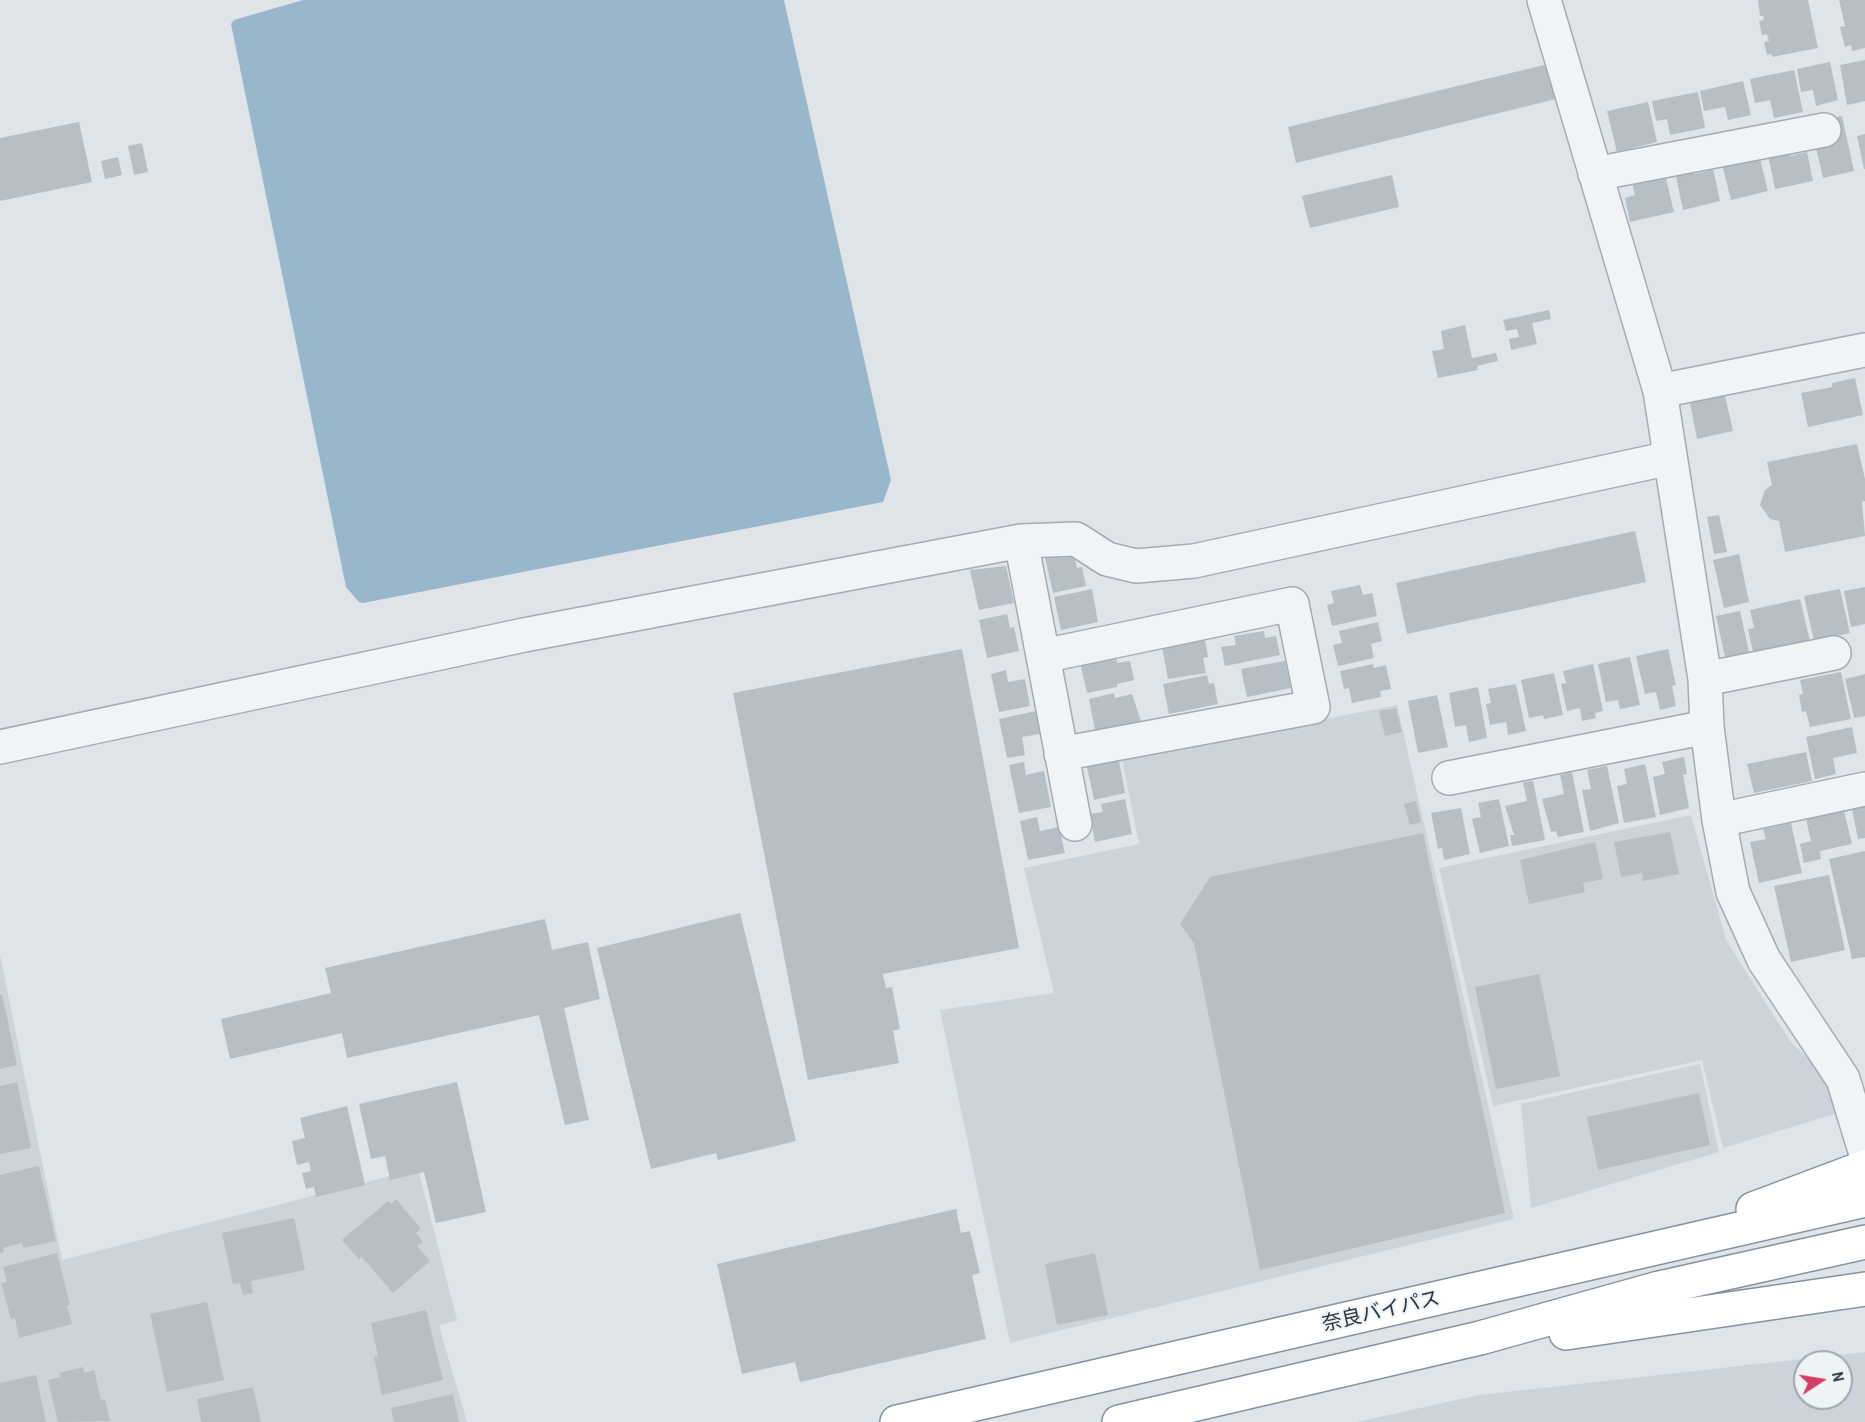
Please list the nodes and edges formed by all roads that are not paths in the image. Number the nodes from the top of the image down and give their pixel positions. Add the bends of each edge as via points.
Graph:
1 (1544, 0) edge
2 (1824, 130) dead end
3 (1595, 174) junction
4 (1865, 350) edge
5 (1660, 391) junction
6 (1670, 458) junction
7 (1021, 541) junction
8 (1834, 653) dead end
9 (1043, 656) junction
10 (1705, 679) junction
11 (1707, 727) junction
12 (0, 747) edge
13 (1061, 754) junction
14 (1449, 778) dead end
15 (1865, 789) edge
16 (1719, 820) junction
17 (1075, 824) dead end
18 (1865, 1151) edge
19 (1865, 1167) edge
20 (1865, 1200) edge
21 (1865, 1242) edge
22 (1619, 1258) junction
23 (1865, 1289) edge
24 (1480, 1338) junction
25 (897, 1422) edge
26 (1119, 1422) edge

1 - 3 street
2 - 3 street
3 - 5 street
4 - 5 street
5 - 6 street
6 - 7 street via 1194,561 1136,566 1107,560 1076,539
6 - 10 street
7 - 9 street
7 - 12 street via 524,635
8 - 10 street
9 - 13 street
9 - 13 street via 1292,604 1313,707
10 - 11 street
11 - 14 street
11 - 16 street
13 - 17 street
15 - 16 street
16 - 18 street via 1733,892 1764,960 1843,1079
19 - 22 highway
20 - 22 highway, 奈良バイパス
21 - 24 highway via 1659,1288
22 - 25 highway, 奈良バイパス
23 - 24 highway via 1528,1338
24 - 26 highway

